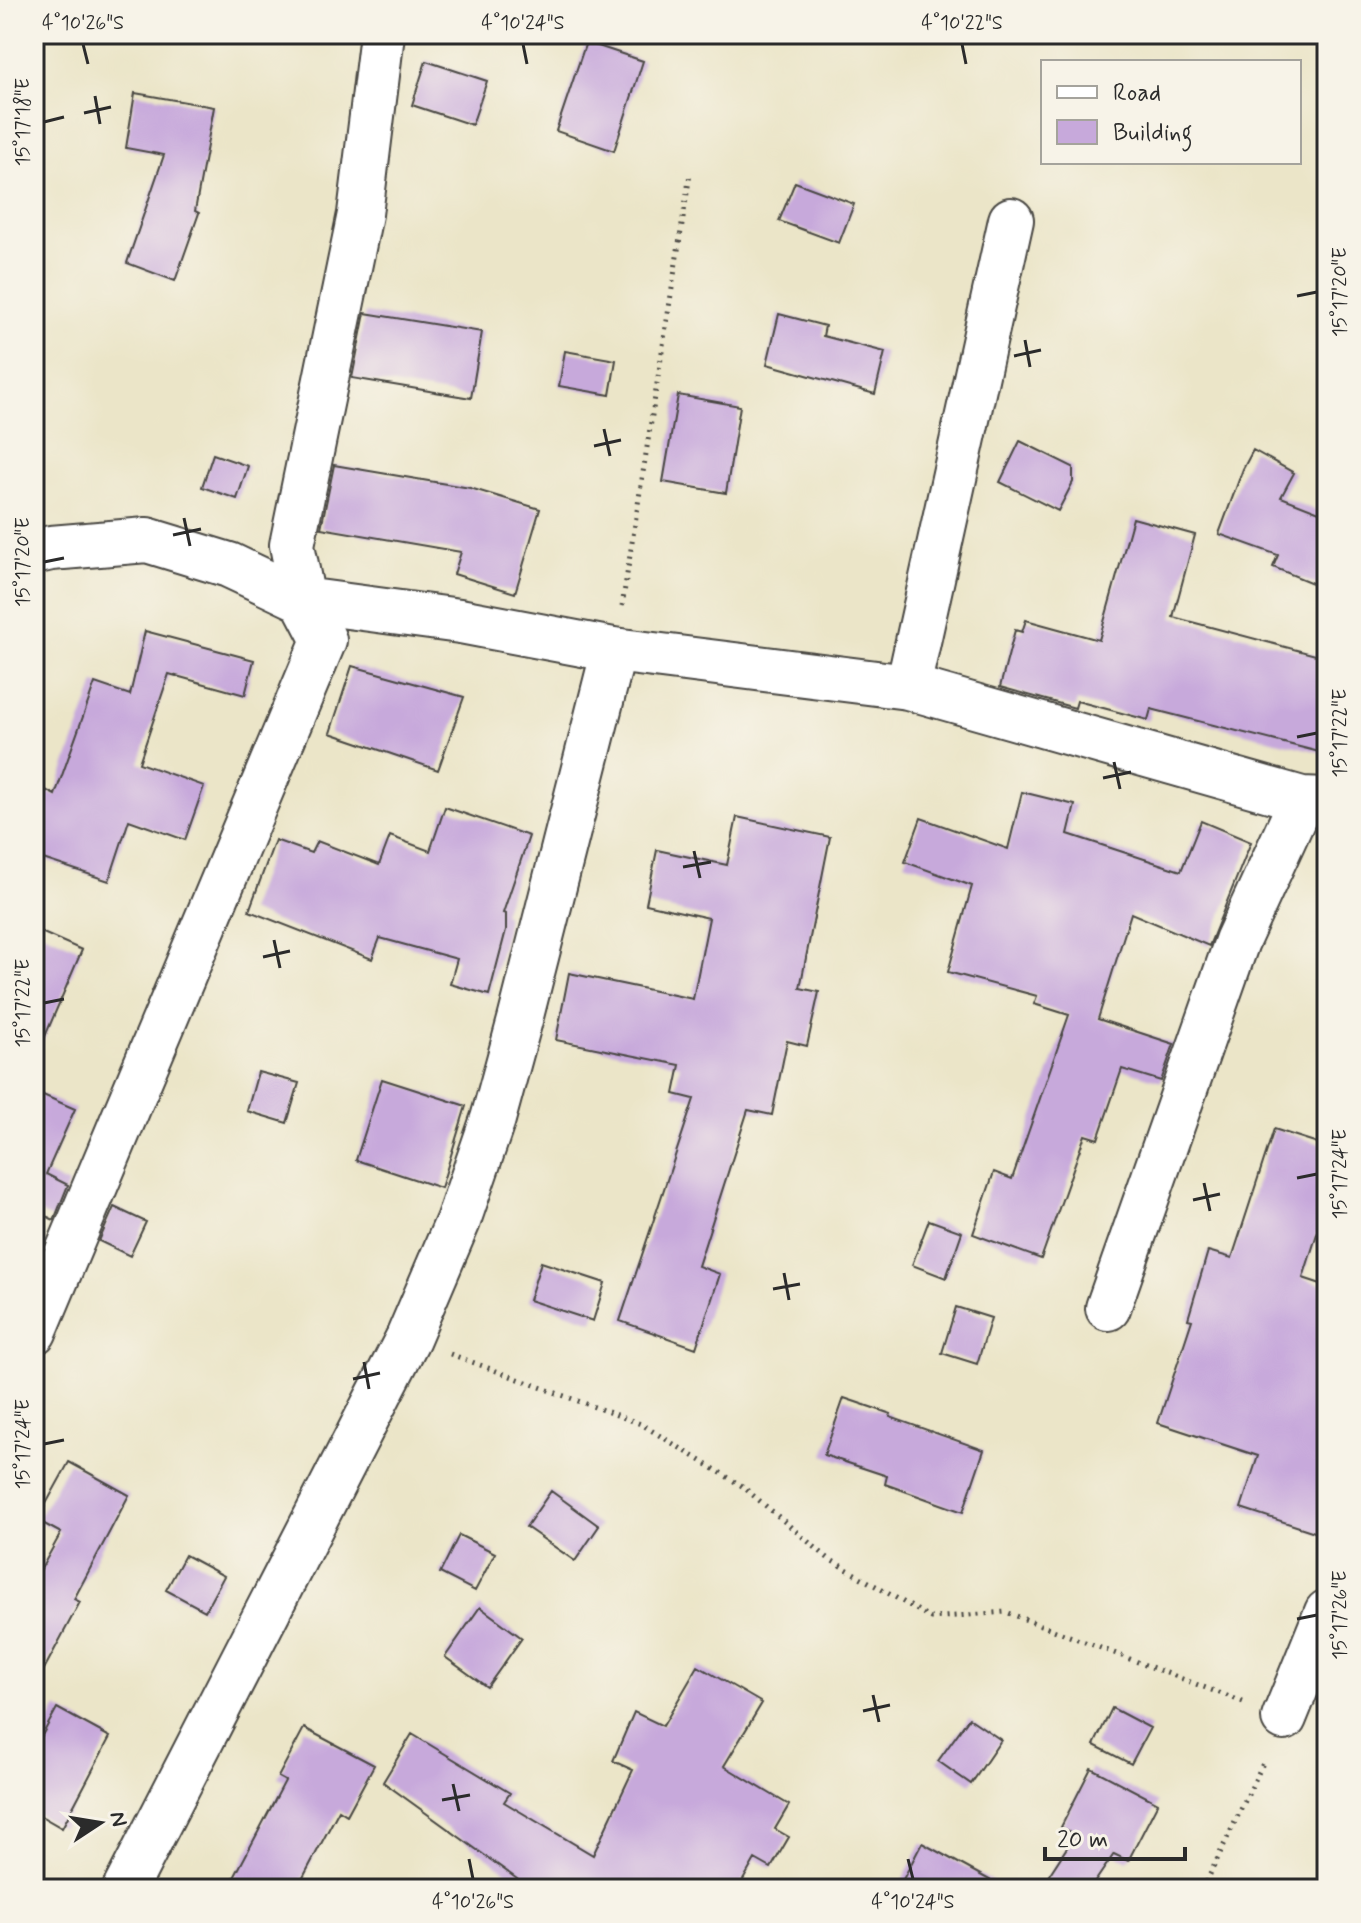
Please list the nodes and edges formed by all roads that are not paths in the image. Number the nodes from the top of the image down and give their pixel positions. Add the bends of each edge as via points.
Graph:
1 (382, 34) edge
2 (1011, 220) dead end
3 (34, 552) edge
4 (303, 600) junction
5 (614, 650) junction
6 (908, 687) junction
7 (1315, 799) edge
8 (1108, 1308) dead end
9 (34, 1332) edge
10 (1327, 1612) edge
11 (1284, 1718) road end
12 (125, 1889) edge

1 - 4 street via 360,214 292,545
2 - 6 street
3 - 4 street via 147,540 229,565
4 - 5 street via 460,621
4 - 9 street via 324,640
5 - 6 street
5 - 12 street via 493,1119 458,1221 408,1338
6 - 7 street
7 - 8 street via 1237,941
10 - 11 street

